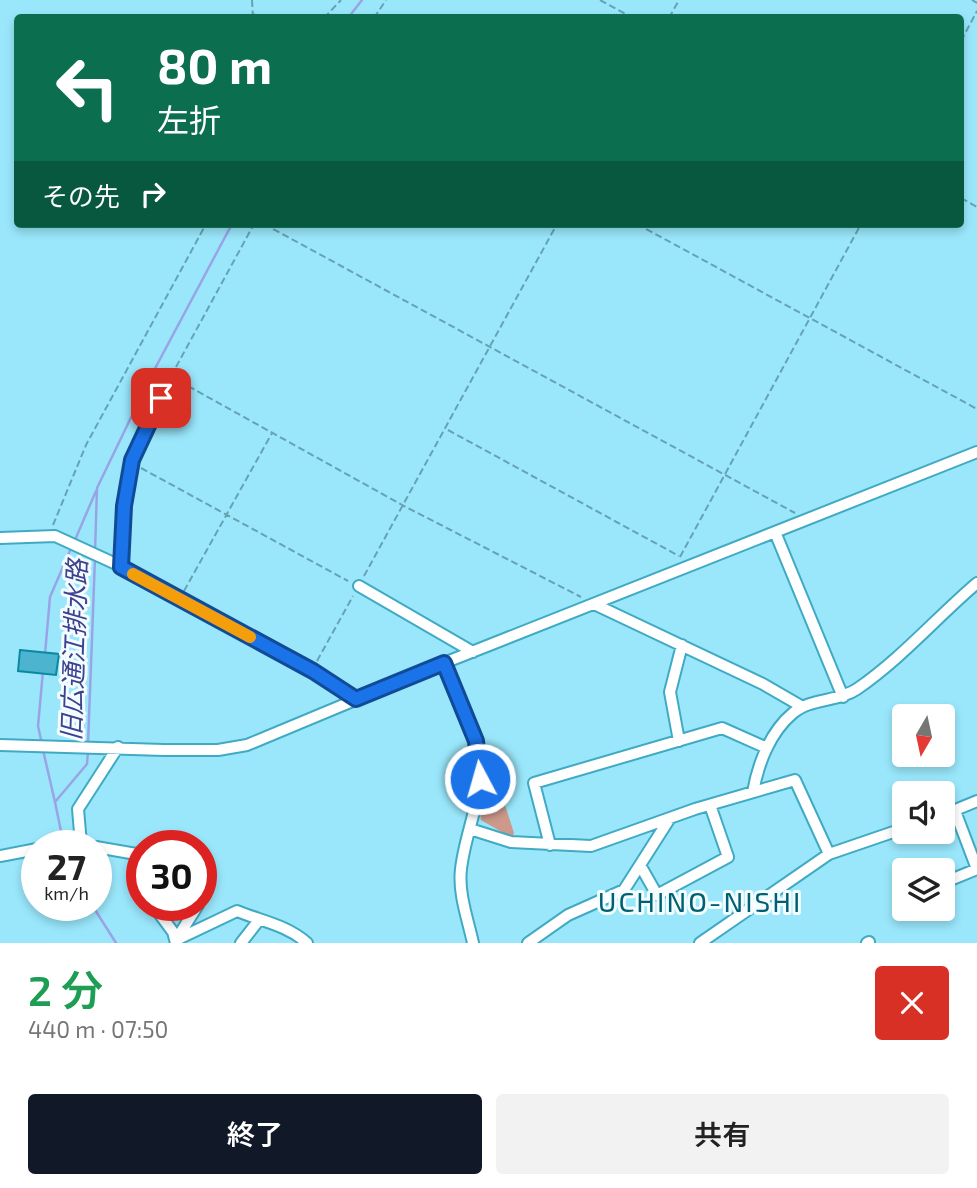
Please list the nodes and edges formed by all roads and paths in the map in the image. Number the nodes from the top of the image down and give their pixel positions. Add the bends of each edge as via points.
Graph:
1 (341, 0) edge
2 (600, 0) edge
3 (972, 0) edge
4 (977, 3) edge
5 (977, 11) edge
6 (328, 14) edge
7 (626, 14) edge
8 (964, 35) edge
9 (204, 228) edge
10 (252, 228) edge
11 (271, 228) edge
12 (555, 228) edge
13 (644, 228) edge
14 (860, 228) edge
15 (811, 318) junction
16 (490, 347) junction
17 (171, 377) junction
18 (977, 409) edge
19 (446, 429) junction
20 (272, 433) junction
21 (977, 452) edge
22 (132, 460) junction
23 (725, 475) junction
24 (404, 506) junction
25 (225, 514) junction
26 (808, 519) junction
27 (775, 532) junction
28 (53, 535) junction
29 (0, 538) edge
30 (680, 557) junction
31 (119, 566) junction
32 (671, 573) junction
33 (977, 583) edge
34 (359, 586) joint
35 (181, 599) junction
36 (594, 604) junction
37 (682, 645) junction
38 (473, 652) junction
39 (444, 663) junction
40 (844, 697) junction
41 (356, 699) junction
42 (802, 706) junction
43 (679, 741) junction
44 (0, 745) edge
45 (118, 747) junction
46 (767, 748) junction
47 (753, 792) junction
48 (977, 802) edge
49 (710, 805) junction
50 (955, 811) joint
51 (670, 818) junction
52 (470, 828) junction
53 (77, 830) edge
54 (892, 832) edge
55 (550, 845) junction
56 (21, 852) edge
57 (829, 854) junction
58 (0, 856) edge
59 (640, 865) junction
60 (955, 878) edge
61 (259, 920) junction
62 (163, 921) edge
63 (189, 921) edge
64 (176, 942) edge
65 (241, 943) edge
66 (307, 943) edge
67 (473, 943) edge
68 (528, 943) edge
69 (700, 943) edge

1 - 6 path
2 - 7 path
3 - 4 path
5 - 8 path
9 - 28 path via 86,446
10 - 17 path
11 - 16 path
12 - 16 path
13 - 15 path
14 - 15 path
15 - 18 path
15 - 23 path
16 - 19 path
16 - 23 path
17 - 20 path
17 - 22 street
19 - 24 path
19 - 30 path
20 - 24 path
20 - 25 path
21 - 26 street
22 - 25 path
22 - 31 street
23 - 26 path
23 - 30 path
24 - 36 path
25 - 34 path
25 - 35 path
26 - 27 street
27 - 32 street
27 - 40 street
28 - 29 street
28 - 31 street
30 - 32 path
31 - 35 street
32 - 36 street
33 - 40 street via 892,663
34 - 38 street
35 - 41 street
36 - 37 street
36 - 38 street
37 - 42 street
37 - 43 street via 670,692
38 - 39 street
39 - 41 street
39 - 52 street via 473,731 479,762
40 - 42 street
41 - 45 street via 247,745 218,750
42 - 46 street
43 - 46 street via 722,728
43 - 55 street via 534,783
44 - 45 street
45 - 53 street via 78,809
46 - 47 street via 758,764
47 - 49 street
47 - 57 street via 794,780
48 - 50 street
49 - 51 street
49 - 59 street via 728,857 657,895
50 - 60 street via 977,869
51 - 55 street via 591,846
51 - 59 street
52 - 55 street via 510,842
52 - 67 street via 460,869
54 - 57 street
56 - 58 street
57 - 69 street
59 - 68 street via 624,890 568,915
61 - 64 street via 237,911
61 - 65 street
61 - 66 street via 272,921
62 - 64 street
63 - 64 street

